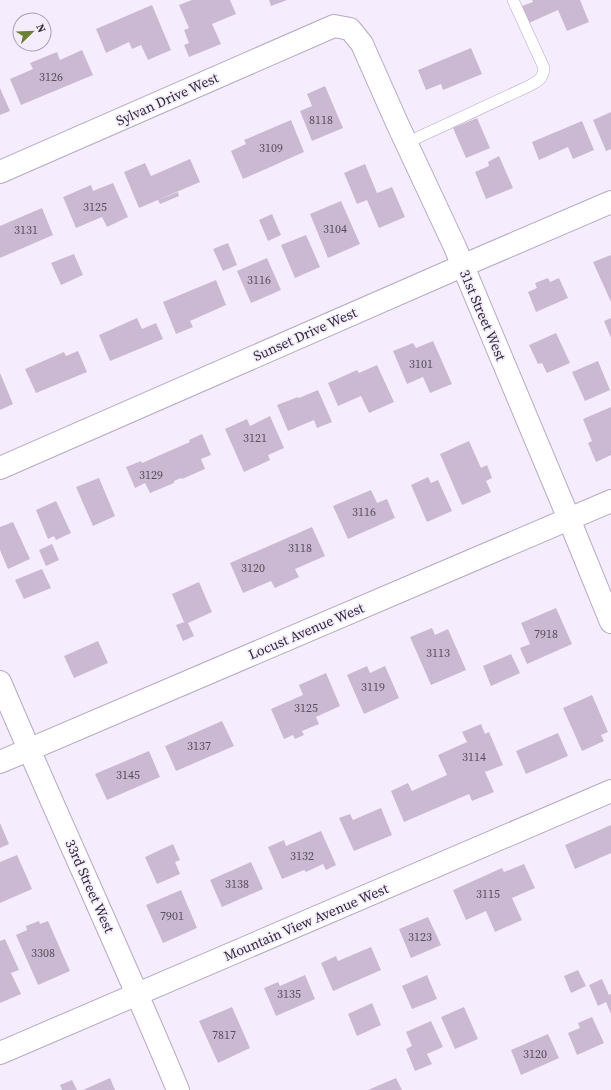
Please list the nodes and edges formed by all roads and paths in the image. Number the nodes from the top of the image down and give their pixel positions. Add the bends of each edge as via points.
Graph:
1 (513, 0) edge
2 (334, 26) joint
3 (406, 143) junction
4 (0, 172) edge
5 (611, 202) edge
6 (462, 266) junction
7 (0, 468) edge
8 (611, 501) edge
9 (569, 519) junction
10 (611, 622) edge
11 (0, 682) edge
12 (29, 750) junction
13 (0, 762) edge
14 (611, 791) edge
15 (138, 994) junction
16 (0, 1053) edge
17 (178, 1090) edge

1 - 3 lane via 544,68 544,75 529,86
2 - 3 street, 31st Street West via 350,29 362,44
2 - 4 street, Sylvan Drive West
3 - 6 street, 31st Street West
5 - 6 street, Sunset Drive West
6 - 7 street, Sunset Drive West
6 - 9 street, 31st Street West
8 - 9 street, Locust Avenue West
9 - 10 street, 31st Street West
9 - 12 street, Locust Avenue West
11 - 12 street, 33rd Street West
12 - 13 street, Locust Avenue West
12 - 15 street, 33rd Street West
14 - 15 street, Mountain View Avenue West
15 - 16 street, Mountain View Avenue West
15 - 17 street, 33rd Street West

